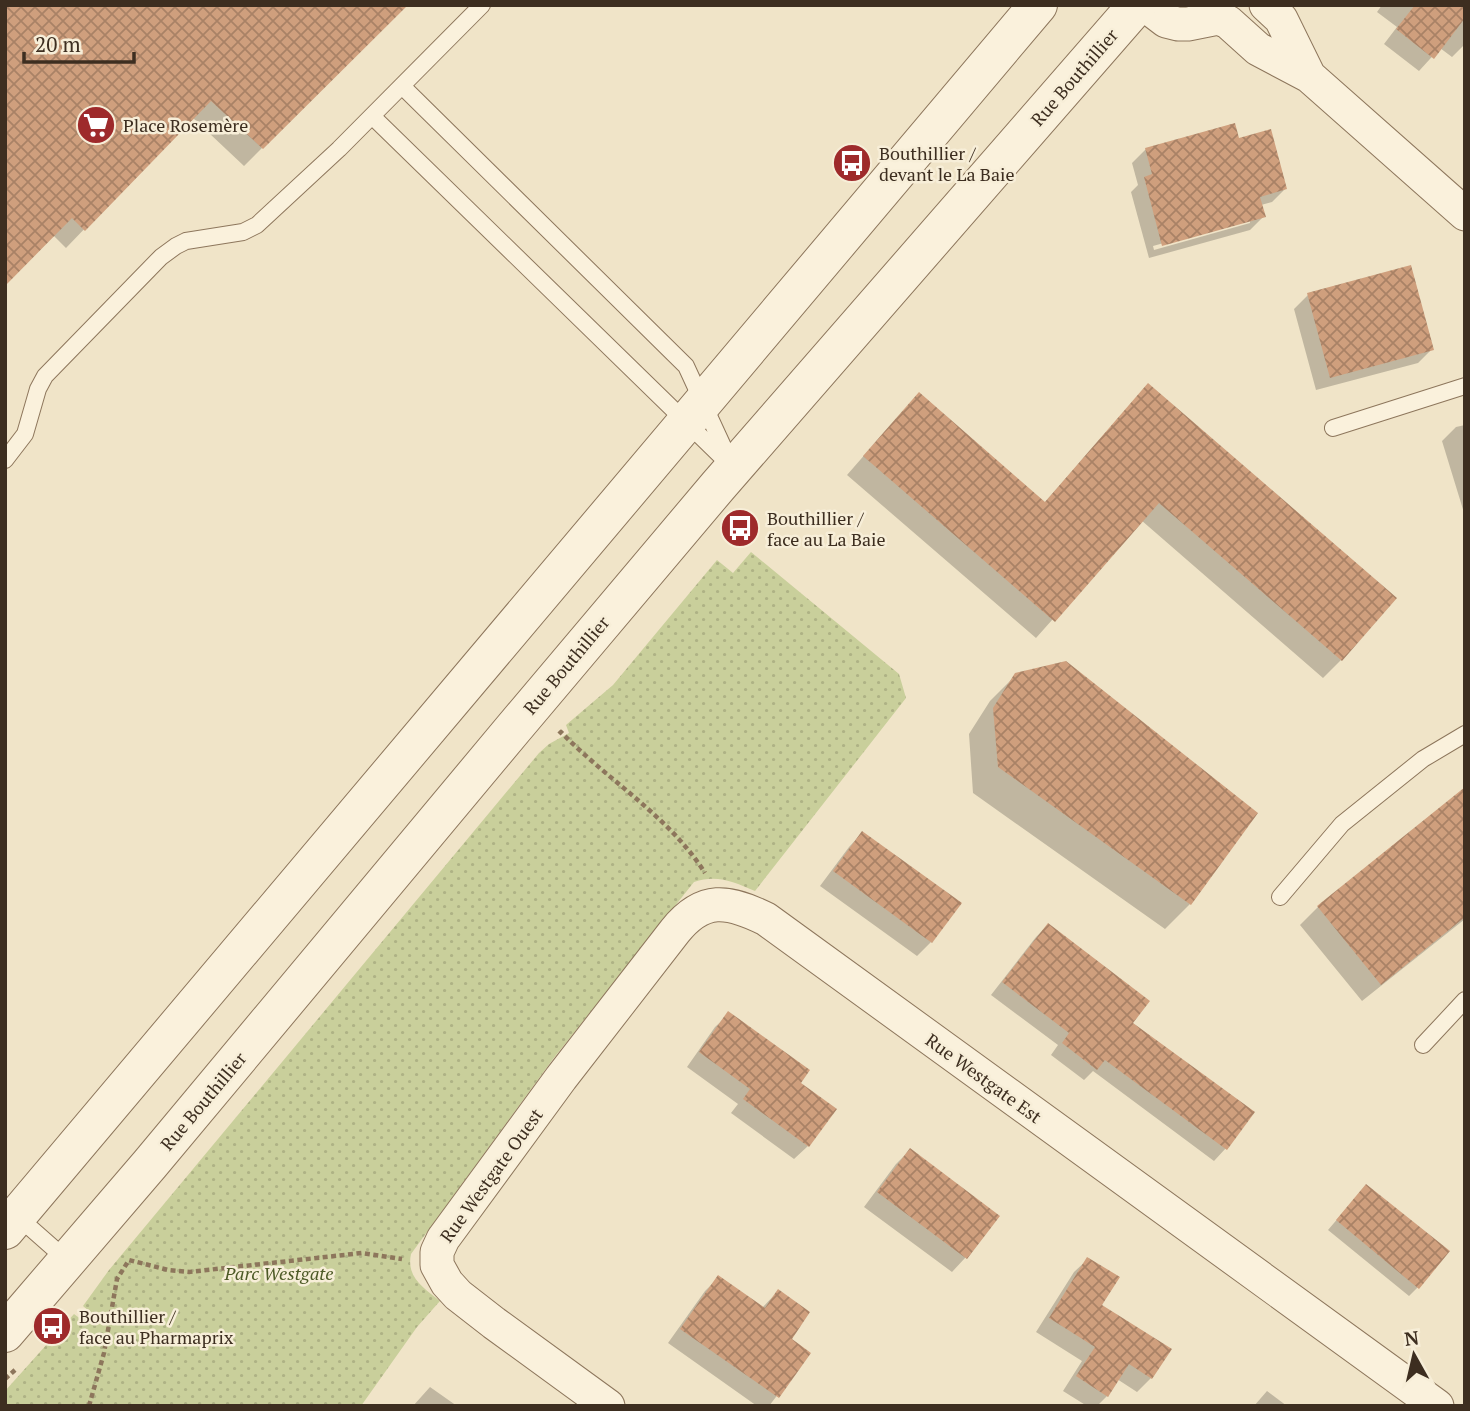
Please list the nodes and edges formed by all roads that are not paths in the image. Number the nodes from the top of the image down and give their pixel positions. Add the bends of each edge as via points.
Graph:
1 (482, 5) edge
2 (1038, 5) edge
3 (1136, 5) edge
4 (1145, 5) edge
5 (1266, 5) edge
6 (1216, 12) edge
7 (1309, 76) junction
8 (402, 86) junction
9 (372, 116) junction
10 (1465, 214) edge
11 (1465, 386) edge
12 (694, 412) junction
13 (1333, 428) dead end
14 (5, 460) edge
15 (734, 469) junction
16 (1465, 734) edge
17 (1280, 897) dead end
18 (1465, 1000) edge
19 (1423, 1045) dead end
20 (561, 1079) joint
21 (9, 1217) edge
22 (68, 1261) junction
23 (5, 1333) edge
24 (608, 1406) edge
25 (1437, 1406) edge

1 - 8 lane
2 - 12 street
3 - 15 street, Rue Bouthillier
4 - 6 street via 1178,24 1199,23
5 - 7 street via 1281,19
6 - 7 street via 1258,49
7 - 10 street
8 - 9 lane
8 - 12 lane via 686,366
9 - 12 lane
9 - 14 lane via 257,225 243,232 186,241 161,257 45,376 25,434
11 - 13 lane
12 - 15 lane
12 - 15 lane
12 - 21 street
15 - 22 street, Rue Bouthillier
16 - 17 lane via 1423,759 1342,824
18 - 19 lane
20 - 24 street, Rue Westgate Ouest via 443,1239 436,1258 447,1283 475,1309
20 - 25 street, Rue Westgate Est via 689,915 716,904 750,912 766,919
21 - 22 lane
22 - 23 street, Rue Bouthillier

